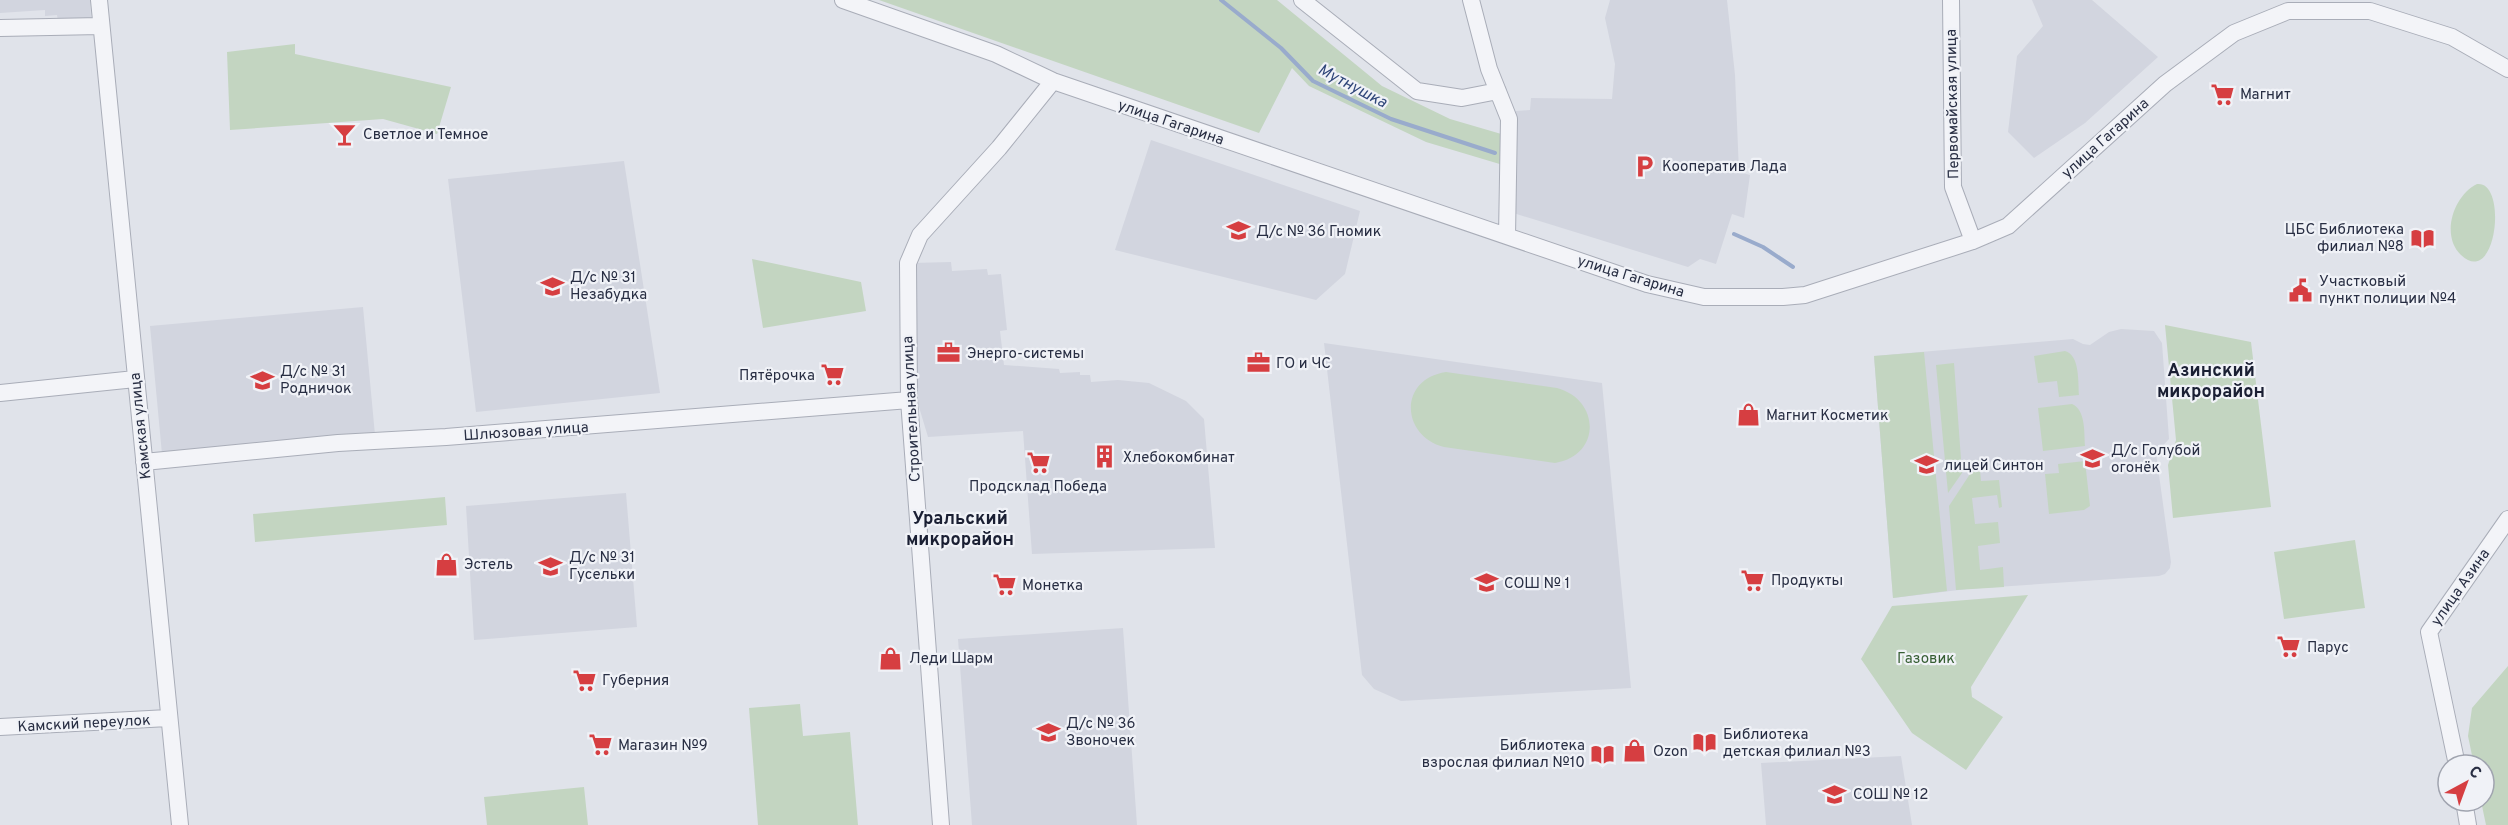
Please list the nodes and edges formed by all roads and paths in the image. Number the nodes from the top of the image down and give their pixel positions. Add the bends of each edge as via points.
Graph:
1 (99, 0) edge
2 (843, 0) edge
3 (1302, 0) edge
4 (1471, 0) edge
5 (1951, 0) edge
6 (100, 26) junction
7 (0, 28) edge
8 (2508, 69) edge
9 (1053, 81) junction
10 (1498, 91) junction
11 (1507, 236) junction
12 (1973, 241) junction
13 (135, 379) junction
14 (0, 393) edge
15 (909, 400) junction
16 (144, 462) junction
17 (2508, 519) edge
18 (168, 718) junction
19 (0, 727) edge
20 (2454, 753) edge
21 (180, 825) edge
22 (941, 825) edge

1 - 6 street
2 - 9 street, улица Гагарина via 996,54
3 - 10 street via 1417,91 1462,98
4 - 10 street
5 - 12 street, Первомайская улица via 1953,187
6 - 7 street
6 - 13 street, Камская улица
8 - 12 street, улица Гагарина via 2452,37 2370,11 2288,11 2234,33 2165,84 2008,226
9 - 11 street, улица Гагарина
9 - 15 street, Строительная улица via 920,235 908,263
10 - 11 street via 1509,119
11 - 12 street, улица Гагарина via 1647,284 1704,297 1804,295
13 - 14 street
13 - 16 street, Камская улица
15 - 16 street, Шлюзовая улица via 338,443
15 - 22 street, Строительная улица
16 - 18 street, Камская улица
17 - 20 street, улица Азина via 2429,632
18 - 19 street, Камский переулок
18 - 21 street, Камская улица

